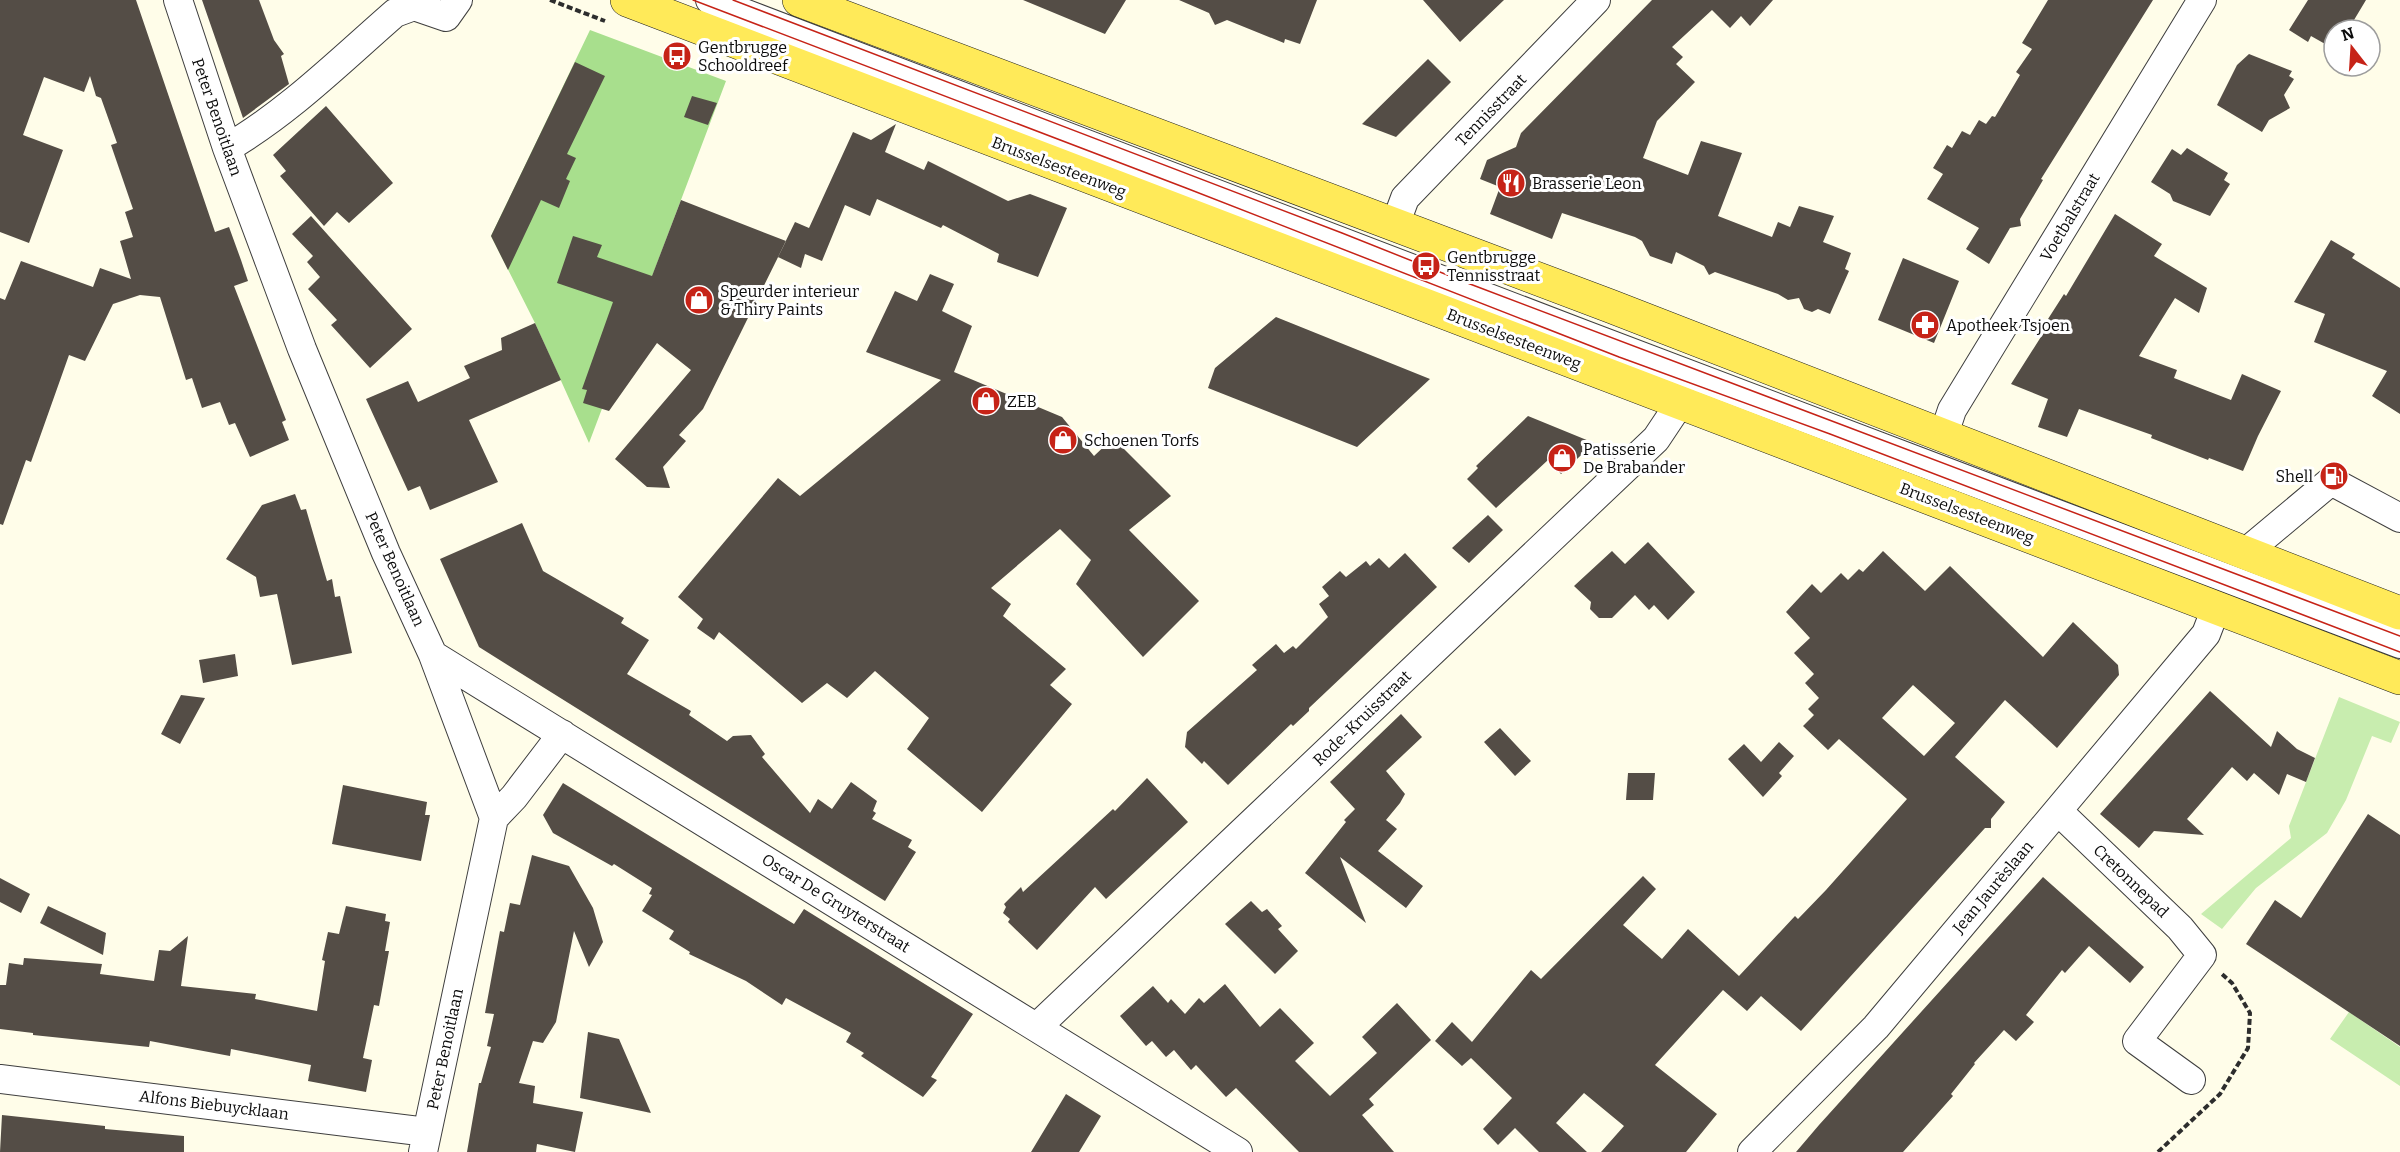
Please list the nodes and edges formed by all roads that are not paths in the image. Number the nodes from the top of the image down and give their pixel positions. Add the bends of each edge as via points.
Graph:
1 (178, 0) edge
2 (458, 0) edge
3 (627, 0) edge
4 (710, 0) edge
5 (799, 0) edge
6 (1596, 0) edge
7 (2202, 0) edge
8 (227, 148) junction
9 (1395, 225) junction
10 (1680, 403) junction
11 (1943, 437) junction
12 (2400, 518) edge
13 (2245, 554) junction
14 (2216, 608) junction
15 (2393, 618) edge
16 (434, 655) junction
17 (2358, 662) junction
18 (2400, 678) edge
19 (562, 734) junction
20 (2058, 811) junction
21 (494, 819) junction
22 (1037, 1027) junction
23 (0, 1078) edge
24 (2190, 1080) dead end
25 (425, 1142) edge
26 (1238, 1152) edge
27 (1752, 1152) edge

1 - 8 street, Peter Benoitlaan
2 - 8 street via 446,17 414,6 395,13 285,109
3 - 10 main road, Brusselsesteenweg
4 - 15 street via 1583,334
5 - 9 main road
6 - 9 street, Tennisstraat via 1405,198
7 - 11 street, Voetbalstraat via 1952,410
8 - 16 street, Peter Benoitlaan via 302,349 386,553
9 - 11 main road
10 - 14 main road, Brusselsesteenweg
10 - 22 street, Rode-Kruisstraat via 1656,439
11 - 13 main road
12 - 13 street via 2331,481
13 - 15 main road
14 - 17 main road, Brusselsesteenweg
14 - 20 street, Jean Jaurèslaan via 2206,634
15 - 17 street
16 - 19 street, Oscar De Gruyterstraat
16 - 21 street, Peter Benoitlaan
17 - 18 main road, Brusselsesteenweg
19 - 21 street
19 - 22 street, Oscar De Gruyterstraat
20 - 24 street, Cretonnepad via 2180,928 2202,955 2137,1041
20 - 27 street, Jean Jaurèslaan via 1876,1027
21 - 25 street, Peter Benoitlaan
22 - 26 street, Oscar De Gruyterstraat
23 - 25 street, Alfons Biebuycklaan

